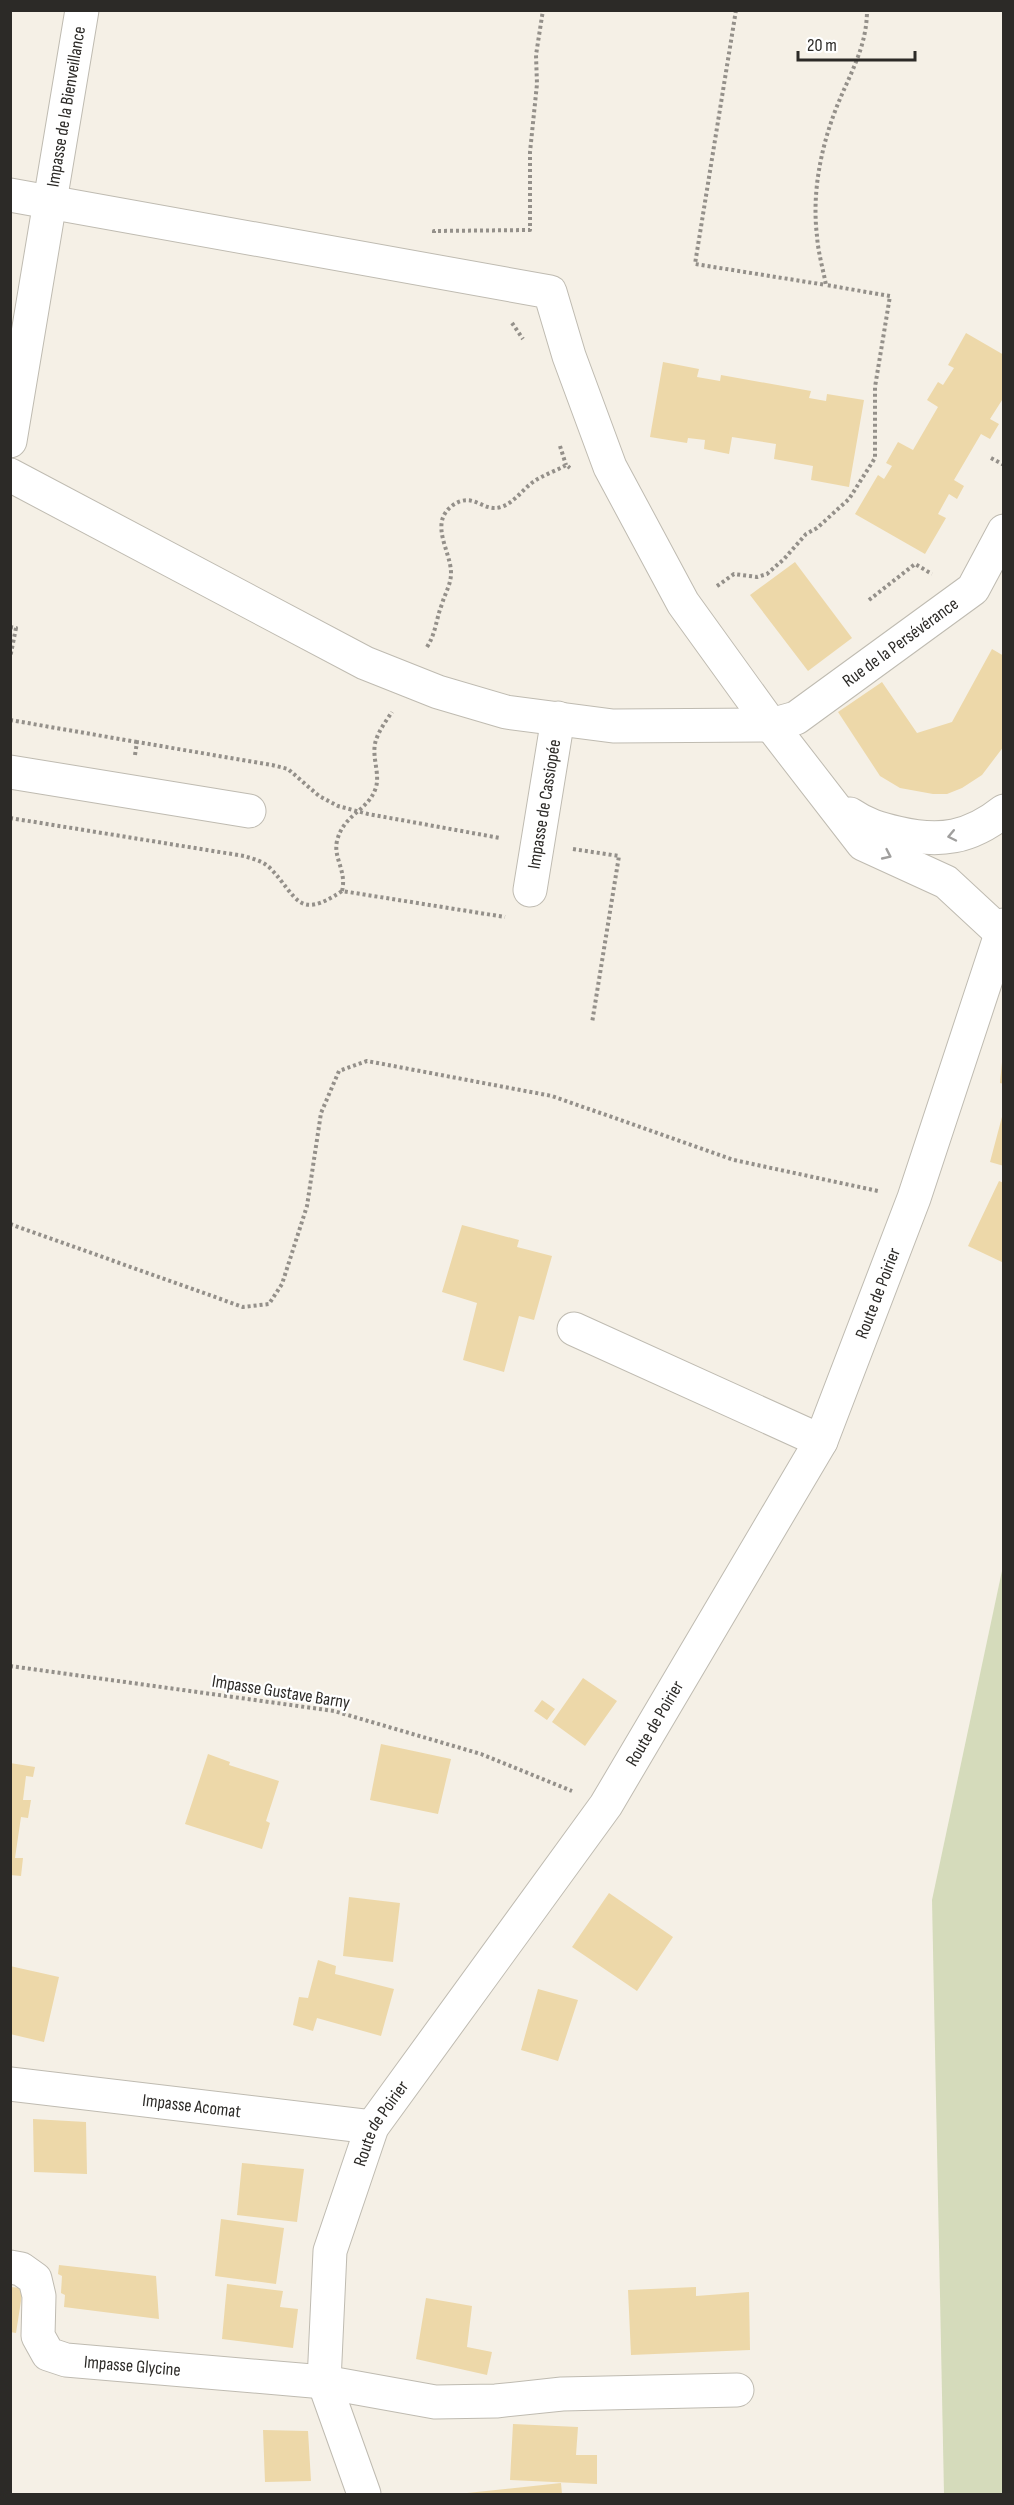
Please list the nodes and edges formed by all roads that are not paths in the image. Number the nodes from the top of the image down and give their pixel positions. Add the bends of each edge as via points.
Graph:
1 (82, 10) edge
2 (10, 195) edge
3 (50, 201) junction
4 (10, 441) edge
5 (10, 475) edge
6 (1004, 531) edge
7 (558, 718) junction
8 (771, 725) junction
9 (10, 772) edge
10 (832, 801) junction
11 (249, 811) dead end
12 (1004, 811) edge
13 (530, 890) dead end
14 (1002, 929) edge
15 (574, 1329) dead end
16 (821, 1441) junction
17 (10, 2084) edge
18 (372, 2127) junction
19 (10, 2268) edge
20 (324, 2382) junction
21 (737, 2390) dead end
22 (364, 2494) edge

1 - 3 street, Impasse de la Bienveillance
2 - 3 street
3 - 4 street, Impasse de la Bienveillance
3 - 8 street via 550,292 610,467 682,603
5 - 7 street, Rue de la Persévérance via 365,663 438,692 497,709
6 - 8 street, Rue de la Persévérance via 973,589 796,718
7 - 8 street, Rue de la Persévérance via 613,726
7 - 13 street, Impasse de Cassiopée
8 - 10 street
9 - 11 street
12 -> 10 street via 986,825 951,838 920,838 867,826
10 -> 14 street via 863,844 946,882
14 - 16 street, Route de Poirier via 914,1198
15 - 16 street
16 - 18 street, Route de Poirier via 606,1805
17 - 18 street, Impasse Acomat
18 - 20 street, Route de Poirier via 330,2251
19 - 20 street, Impasse Glycine via 21,2269 35,2279 39,2336 48,2354 66,2360
20 - 21 street via 435,2402
20 - 22 street, Route de Poirier

